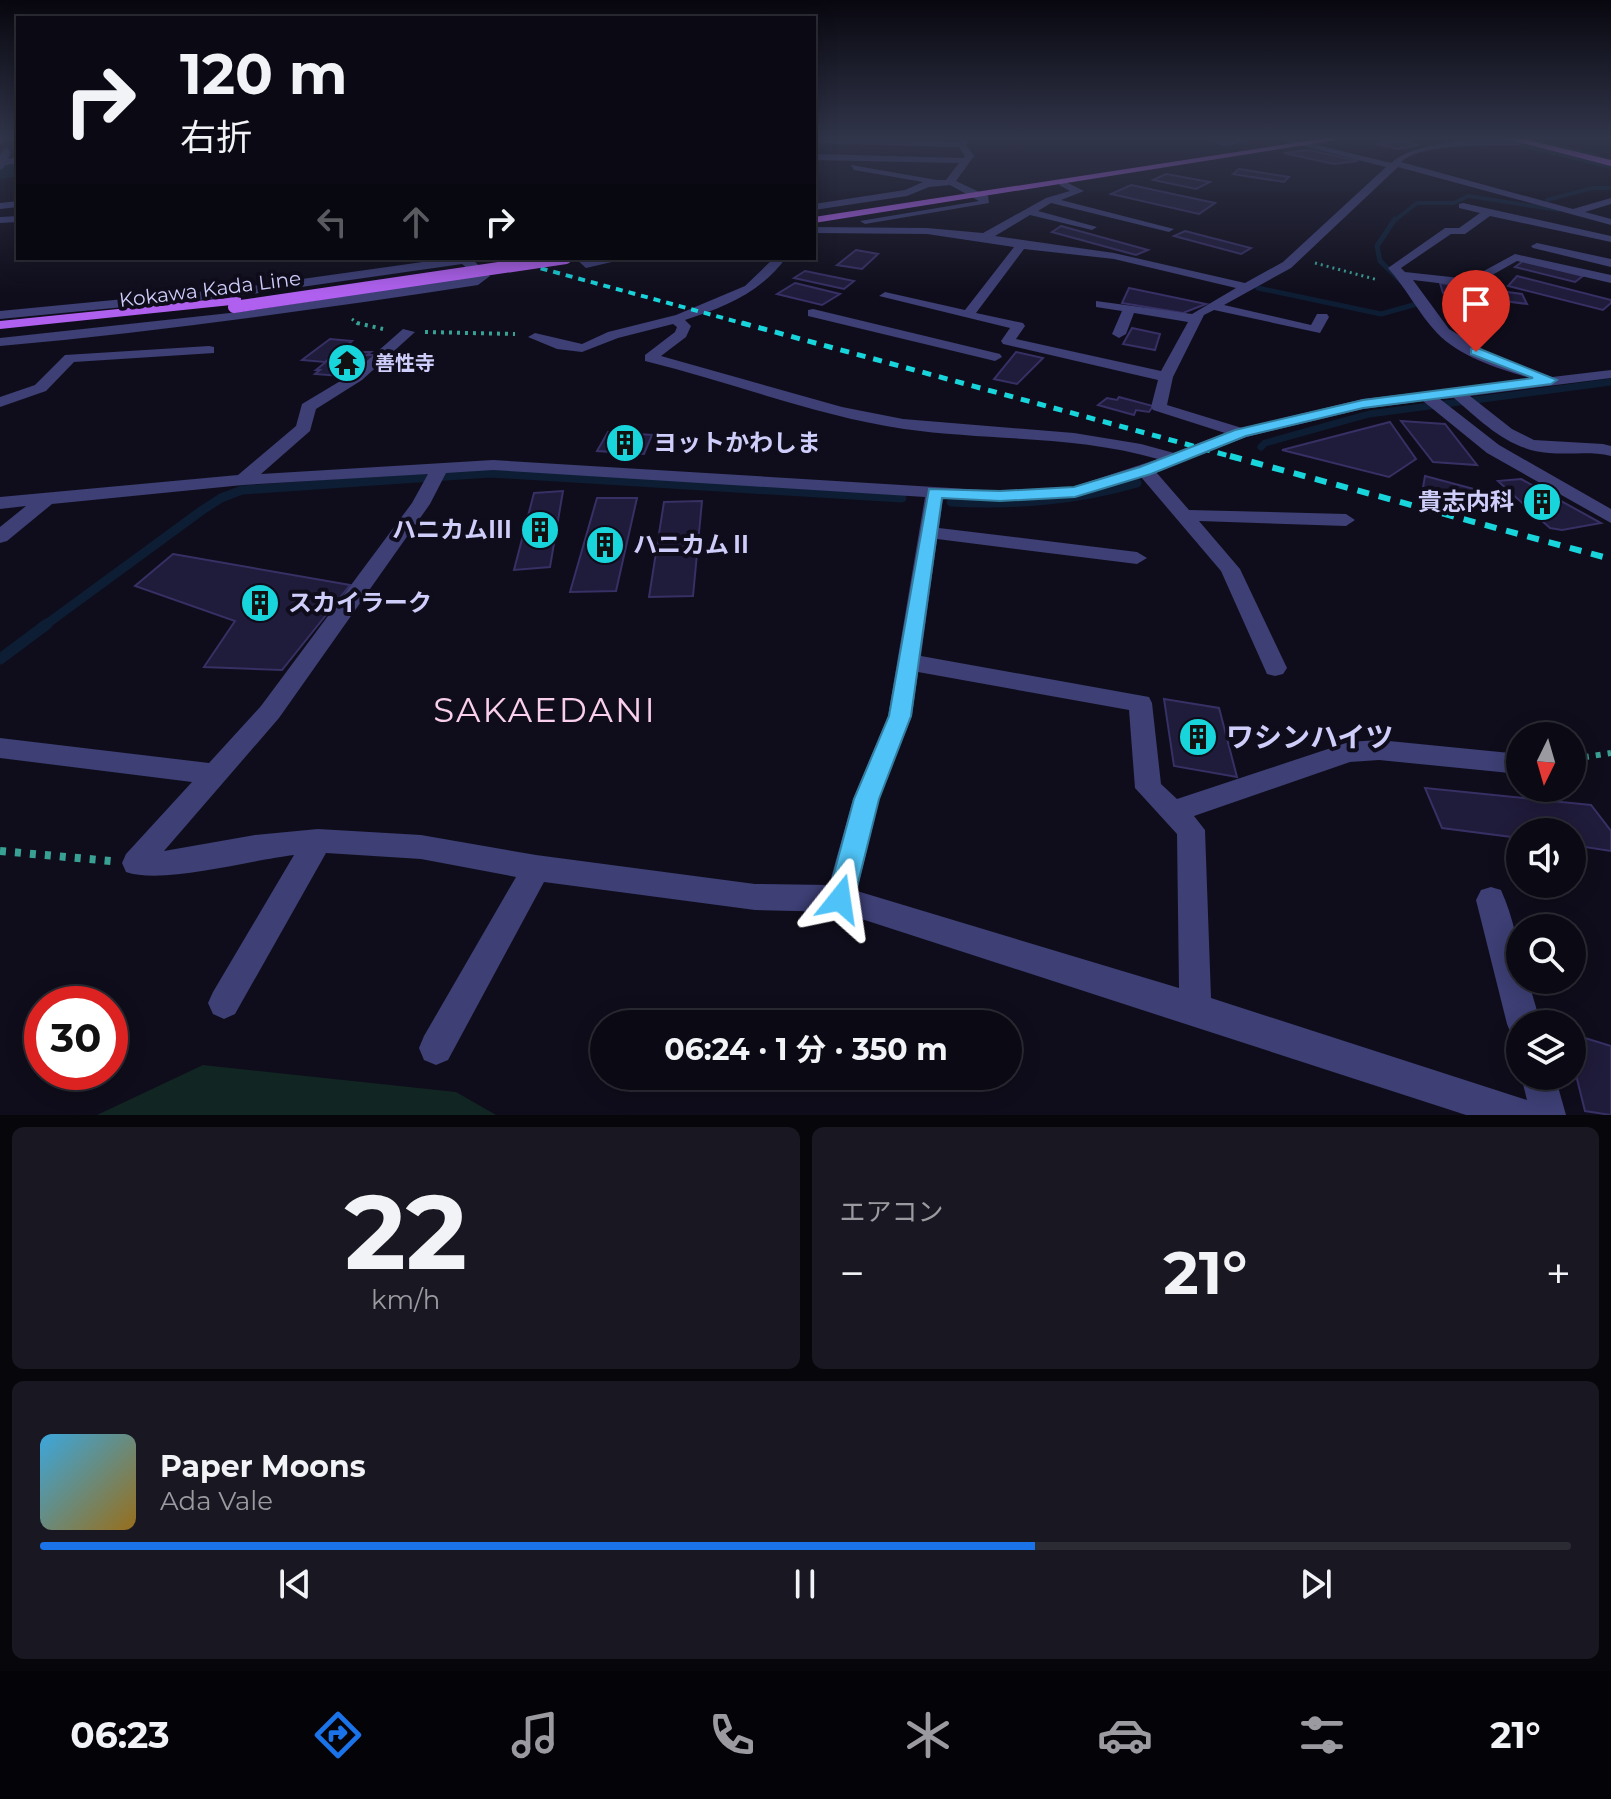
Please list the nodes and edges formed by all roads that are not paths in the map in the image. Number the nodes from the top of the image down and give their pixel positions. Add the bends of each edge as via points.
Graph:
1 (917, 190) edge
2 (967, 190) joint
3 (1013, 190) edge
4 (1077, 190) edge
5 (1368, 190) edge
6 (1494, 190) edge
7 (979, 195) junction
8 (1050, 200) junction
9 (1611, 201) edge
10 (1463, 206) dead end
11 (816, 207) edge
12 (1576, 211) junction
13 (1029, 212) junction
14 (1488, 212) junction
15 (816, 214) edge
16 (897, 216) junction
17 (1611, 222) edge
18 (1092, 227) dead end
19 (816, 228) edge
20 (816, 228) edge
21 (816, 228) edge
22 (1169, 229) dead end
23 (900, 231) junction
24 (985, 237) junction
25 (1611, 239) edge
26 (1021, 245) junction
27 (1537, 246) dead end
28 (514, 260) edge
29 (552, 260) edge
30 (583, 260) edge
31 (611, 260) edge
32 (779, 260) edge
33 (1611, 263) edge
34 (1401, 275) junction
35 (1611, 279) edge
36 (1248, 287) junction
37 (885, 296) dead end
38 (235, 304) junction
39 (1101, 304) dead end
40 (1212, 306) junction
41 (1130, 308) junction
42 (813, 313) dead end
43 (0, 315) edge
44 (968, 315) junction
45 (1322, 317) dead end
46 (674, 318) junction
47 (1195, 319) junction
48 (0, 325) edge
49 (408, 332) road end
50 (0, 333) edge
51 (1119, 334) dead end
52 (535, 337) road end
53 (1008, 341) junction
54 (0, 342) edge
55 (209, 350) dead end
56 (995, 357) junction
57 (981, 374) dead end
58 (1611, 374) edge
59 (1166, 377) junction
60 (1551, 380) junction
61 (1466, 399) junction
62 (0, 402) edge
63 (1435, 403) junction
64 (1241, 433) junction
65 (1611, 451) edge
66 (1174, 458) junction
67 (1145, 470) junction
68 (439, 471) junction
69 (243, 480) junction
70 (935, 492) junction
71 (46, 499) junction
72 (0, 503) edge
73 (1183, 515) junction
74 (1611, 517) edge
75 (1346, 520) dead end
76 (928, 532) junction
77 (0, 537) edge
78 (1137, 558) dead end
79 (908, 662) junction
80 (1275, 668) dead end
81 (0, 748) edge
82 (1506, 763) edge
83 (213, 774) junction
84 (1172, 812) junction
85 (318, 841) junction
86 (536, 868) junction
87 (840, 899) junction
88 (1491, 900) dead end
89 (224, 1003) dead end
90 (1195, 1009) junction
91 (1520, 1010) edge
92 (436, 1048) dead end
93 (1542, 1090) edge
94 (1520, 1115) edge
95 (1548, 1115) edge

1 - 11 street
2 - 7 street
2 - 15 main road
3 - 7 main road
4 - 8 street
5 - 36 street via 1295,259
6 - 12 street
7 - 16 street via 984,203
7 - 19 main road
8 - 13 street
8 - 22 street
9 - 12 street
10 - 14 street
12 - 17 street
13 - 18 street
13 - 24 street
14 - 25 street
14 - 34 street via 1461,232 1449,230 1394,268
16 - 20 street
16 - 23 street
21 - 23 street
23 - 24 street
24 - 26 street
26 - 36 street via 1114,256
26 - 44 street
27 - 33 street
28 - 38 main road, Kokawa Kada Line, bridge
29 - 38 main road, Kokawa Kada Line, bridge
30 - 31 street
32 - 46 street via 742,292
34 - 35 street via 1471,283 1515,257
34 - 60 street via 1450,338
36 - 40 street
37 - 44 street
38 - 48 main road, Kokawa Kada Line
38 - 50 main road, Kokawa Kada Line
39 - 41 street
40 - 45 street via 1315,330
40 - 47 street
41 - 47 street
41 - 51 street
42 - 56 street
43 - 54 street via 238,292 462,260 484,276 328,304
44 - 53 street via 1018,326
46 - 52 street via 580,349
46 - 66 street via 684,326 681,334 650,358 701,368 818,407 902,424 1111,445
47 - 59 street
49 - 69 street via 357,377 308,407 304,428
53 - 56 street
53 - 59 street
55 - 62 street via 70,358 46,388
56 - 57 street
58 - 60 street
59 - 64 street via 1159,407
60 - 61 street
61 - 63 street
61 - 65 street via 1525,443
63 - 64 street via 1363,404
63 - 74 street via 1522,468
64 - 66 street
66 - 67 street
67 - 70 street via 1075,492
67 - 73 street
68 - 69 street
68 - 70 street via 493,465
68 - 83 street via 421,504 270,712
69 - 71 street
70 - 76 street
71 - 72 street
71 - 77 street
73 - 75 street
73 - 80 street via 1230,569
76 - 78 street
76 - 79 street
79 - 84 street via 1140,703 1148,788
79 - 87 street via 900,716 866,799
81 - 83 street
82 - 84 street via 1379,750 1349,752
83 - 85 street via 136,863 167,864
84 - 90 street via 1191,830
85 - 86 street via 421,847
85 - 89 street
86 - 87 street via 755,897
86 - 92 street
87 - 90 street
88 - 91 street
90 - 94 street
93 - 95 street

